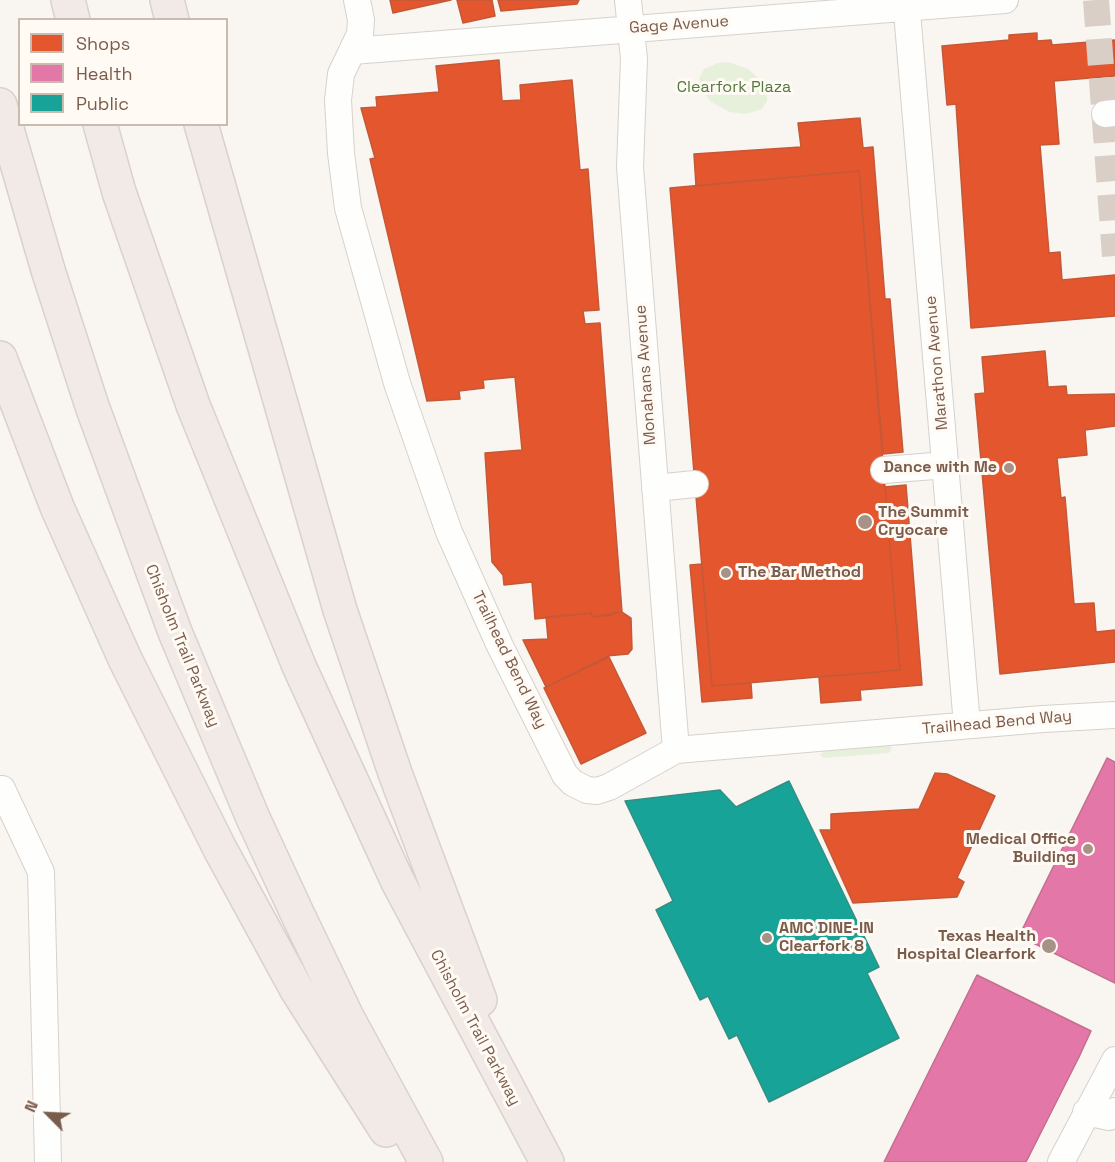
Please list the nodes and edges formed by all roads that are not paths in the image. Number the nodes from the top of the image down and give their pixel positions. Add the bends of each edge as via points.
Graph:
1 (68, 0) edge
2 (167, 0) edge
3 (357, 0) edge
4 (628, 0) edge
5 (1005, 0) edge
6 (906, 4) edge
7 (72, 18) edge
8 (172, 18) edge
9 (631, 28) junction
10 (352, 51) junction
11 (0, 105) edge
12 (101, 126) edge
13 (202, 126) edge
14 (0, 358) edge
15 (946, 465) junction
16 (884, 470) dead end
17 (695, 484) dead end
18 (655, 488) junction
19 (1115, 715) edge
20 (968, 725) junction
21 (676, 750) junction
22 (0, 789) edge
23 (1115, 1059) edge
24 (1115, 1111) edge
25 (1086, 1112) junction
26 (539, 1149) edge
27 (48, 1162) edge
28 (406, 1162) edge
29 (426, 1162) edge
30 (1060, 1162) edge

1 - 7 highway
2 - 8 highway
3 - 10 street, Trailhead Bend Way via 360,34
4 - 9 street, Monahans Avenue
5 - 6 street, Gage Avenue
6 - 9 street, Gage Avenue
6 - 15 street, Marathon Avenue
9 - 10 street, Gage Avenue
9 - 18 street, Monahans Avenue via 634,59 630,167
10 - 21 street, Trailhead Bend Way via 341,74 338,100 348,208 397,383 449,532 500,646 565,775 580,788 597,791 609,787
11 - 29 highway, Chisholm Trail Parkway via 92,406 175,632 297,913 347,1017
12 - 26 highway, Chisholm Trail Parkway via 119,192 193,405 299,666 397,880
13 - 26 highway via 368,696
14 - 28 highway via 89,582 220,849 297,990
15 - 16 street
15 - 20 street, Marathon Avenue
17 - 18 street
18 - 21 street, Monahans Avenue
19 - 20 street, Trailhead Bend Way
20 - 21 street, Trailhead Bend Way
22 - 27 street via 41,872
23 - 25 street
24 - 25 street via 1109,1117
25 - 30 street

